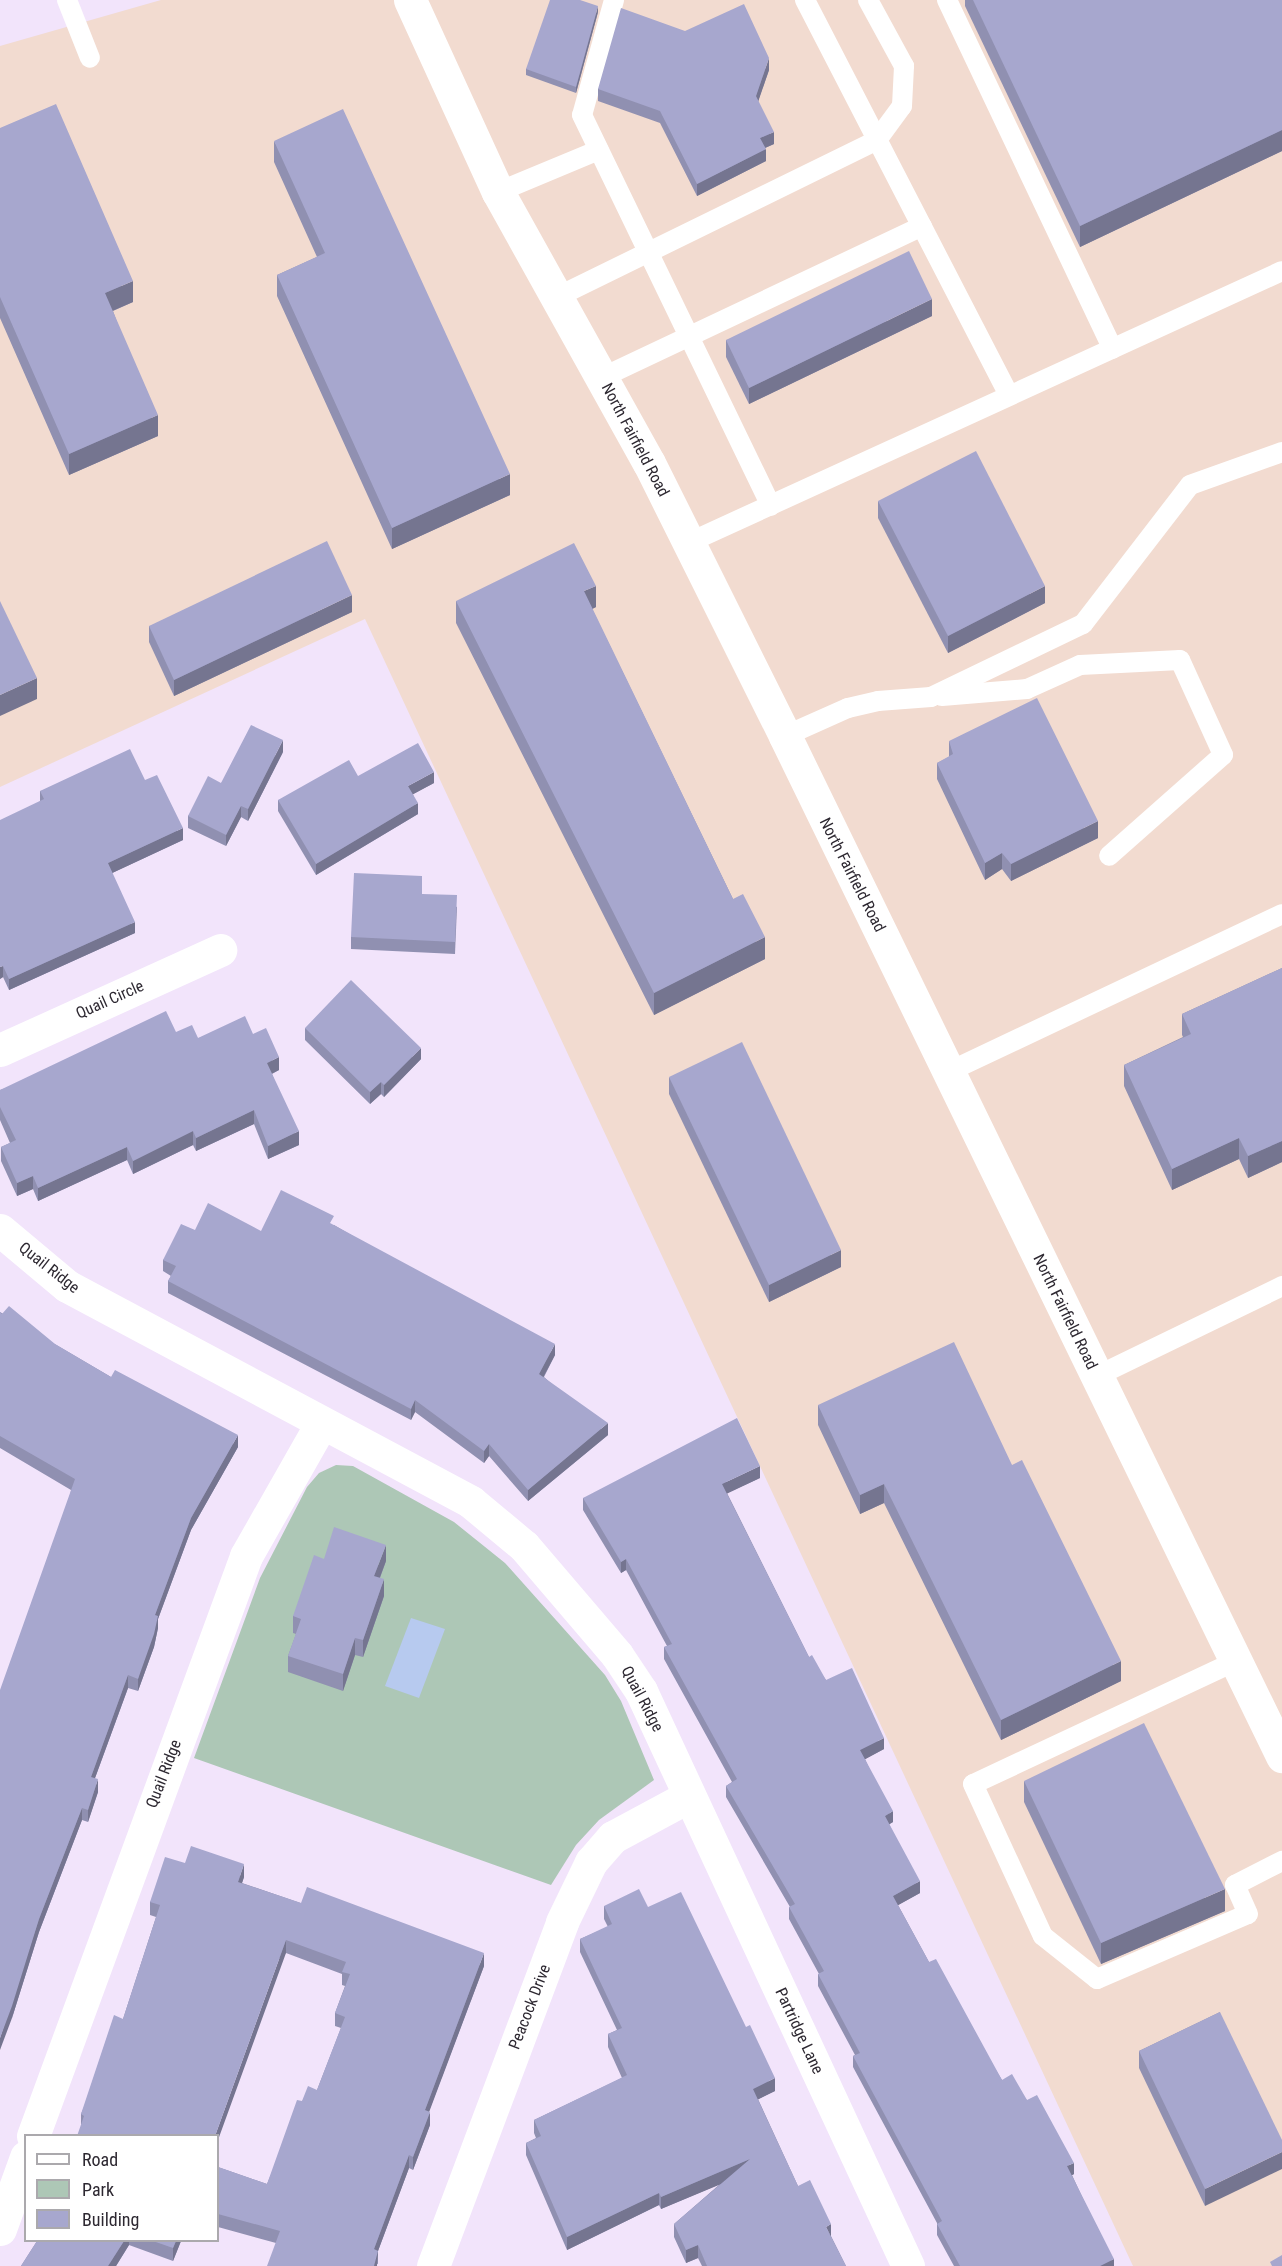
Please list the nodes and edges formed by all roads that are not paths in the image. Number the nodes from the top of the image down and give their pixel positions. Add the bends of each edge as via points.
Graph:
1 (67, 0) edge
2 (410, 0) edge
3 (614, 0) edge
4 (805, 0) edge
5 (868, 0) edge
6 (947, 0) edge
7 (90, 58) dead end
8 (877, 140) junction
9 (599, 150) junction
10 (498, 192) junction
11 (922, 226) junction
12 (648, 252) junction
13 (1282, 271) edge
14 (557, 297) junction
15 (690, 338) junction
16 (1113, 349) junction
17 (601, 378) junction
18 (1009, 396) junction
19 (1282, 452) edge
20 (771, 506) junction
21 (688, 543) junction
22 (931, 697) junction
23 (785, 736) junction
24 (1108, 856) dead end
25 (1282, 914) edge
26 (220, 950) dead end
27 (0, 1050) edge
28 (948, 1072) junction
29 (0, 1230) edge
30 (1282, 1286) edge
31 (1097, 1376) junction
32 (321, 1424) junction
33 (1236, 1661) junction
34 (1282, 1756) edge
35 (689, 1796) junction
36 (1282, 1861) edge
37 (34, 2134) edge
38 (24, 2163) edge
39 (0, 2229) edge
40 (433, 2266) edge
41 (908, 2266) edge

1 - 7 lane
2 - 10 street, North Fairfield Road
3 - 9 lane via 582,115
4 - 8 lane
5 - 8 lane via 904,66 902,106
6 - 16 lane
8 - 11 lane
8 - 12 lane
9 - 10 lane
9 - 12 lane
10 - 14 street, North Fairfield Road
11 - 15 lane
11 - 18 lane
12 - 14 lane
12 - 15 lane
13 - 16 lane
14 - 17 street, North Fairfield Road
15 - 17 lane
15 - 20 lane
16 - 18 lane
17 - 21 street, North Fairfield Road
18 - 20 lane
19 - 22 lane via 1190,485 1083,624
20 - 21 lane
21 - 23 street, North Fairfield Road
22 - 23 lane via 848,708
22 - 24 lane via 1028,689 1080,665 1179,660 1223,754
23 - 28 street, North Fairfield Road
25 - 28 lane
26 - 27 street, Quail Circle
28 - 31 street, North Fairfield Road
29 - 32 street, Quail Ridge via 67,1286
30 - 31 lane
31 - 33 street, North Fairfield Road
32 - 35 street, Quail Ridge via 471,1502 524,1546 617,1655 641,1691
32 - 37 street, Quail Ridge via 246,1556
33 - 34 street, North Fairfield Road
33 - 36 lane via 973,1784 1043,1936 1097,1979 1248,1914 1235,1885
35 - 40 street, Peacock Drive via 651,1813 613,1837 591,1862 562,1922
35 - 41 street, Partridge Lane
38 - 39 street

